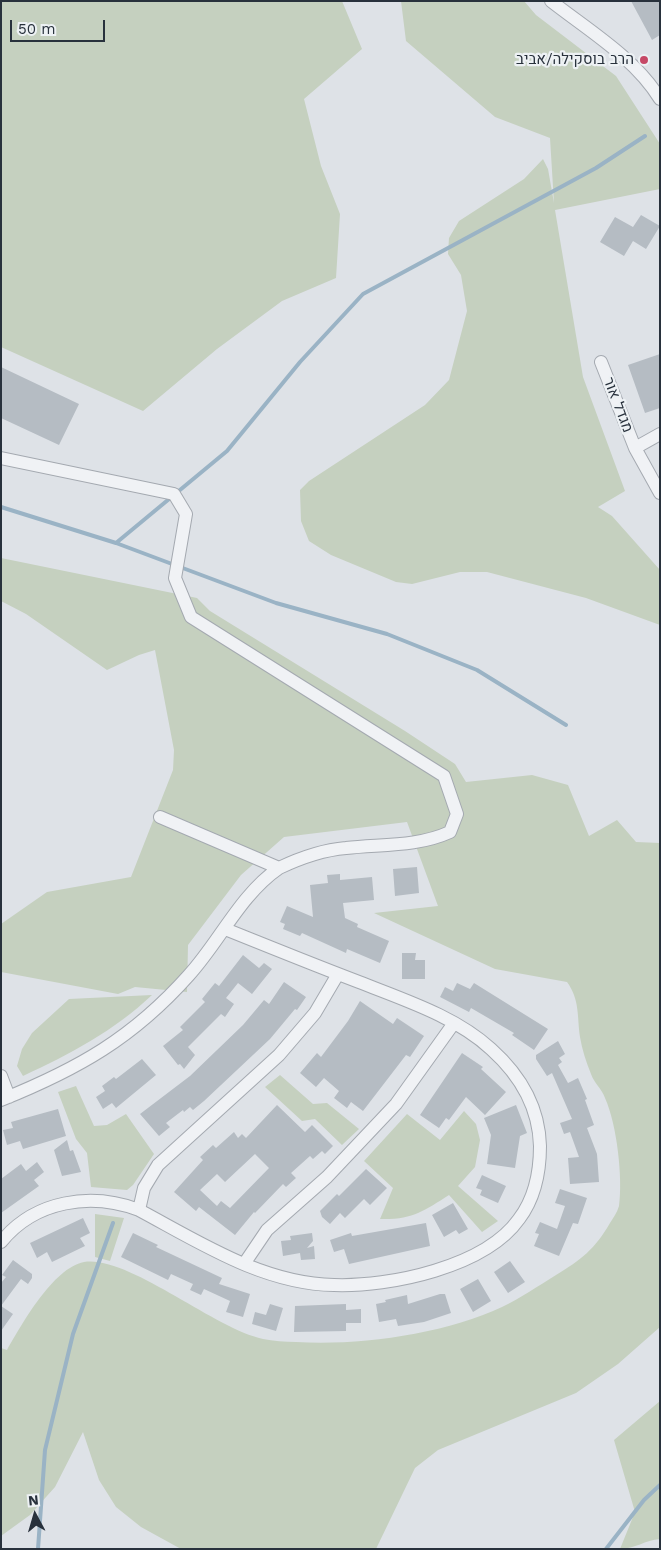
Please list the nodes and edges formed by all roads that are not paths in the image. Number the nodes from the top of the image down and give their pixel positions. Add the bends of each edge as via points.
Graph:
1 (551, 1) edge
2 (660, 99) edge
3 (601, 362) dead end
4 (660, 434) edge
5 (635, 448) junction
6 (1, 458) edge
7 (660, 493) edge
8 (160, 817) dead end
9 (279, 868) junction
10 (225, 929) junction
11 (338, 974) junction
12 (454, 1023) junction
13 (1, 1076) edge
14 (5, 1098) edge
15 (138, 1210) junction
16 (1, 1242) edge
17 (244, 1264) junction

1 - 2 street via 626,59
3 - 5 street, מגדל אור
4 - 5 street, מגדל אור
5 - 7 street, מגדל אור
6 - 9 street via 174,494 186,514 175,578 191,617 444,776 457,814 450,832 430,841 322,852
8 - 9 street
9 - 10 street via 254,889
10 - 11 street
10 - 14 street via 166,1000 123,1036 69,1071
11 - 12 street
11 - 15 street via 315,1012 279,1055 158,1165 144,1188
12 - 17 street via 396,1104 334,1170 267,1230
12 - 17 street via 490,1047 517,1076 530,1096 540,1156 533,1191 518,1220 505,1234 466,1258 418,1276 387,1282 334,1286 307,1283
13 - 14 street
15 - 16 street via 100,1200 60,1203 28,1218
15 - 17 street

